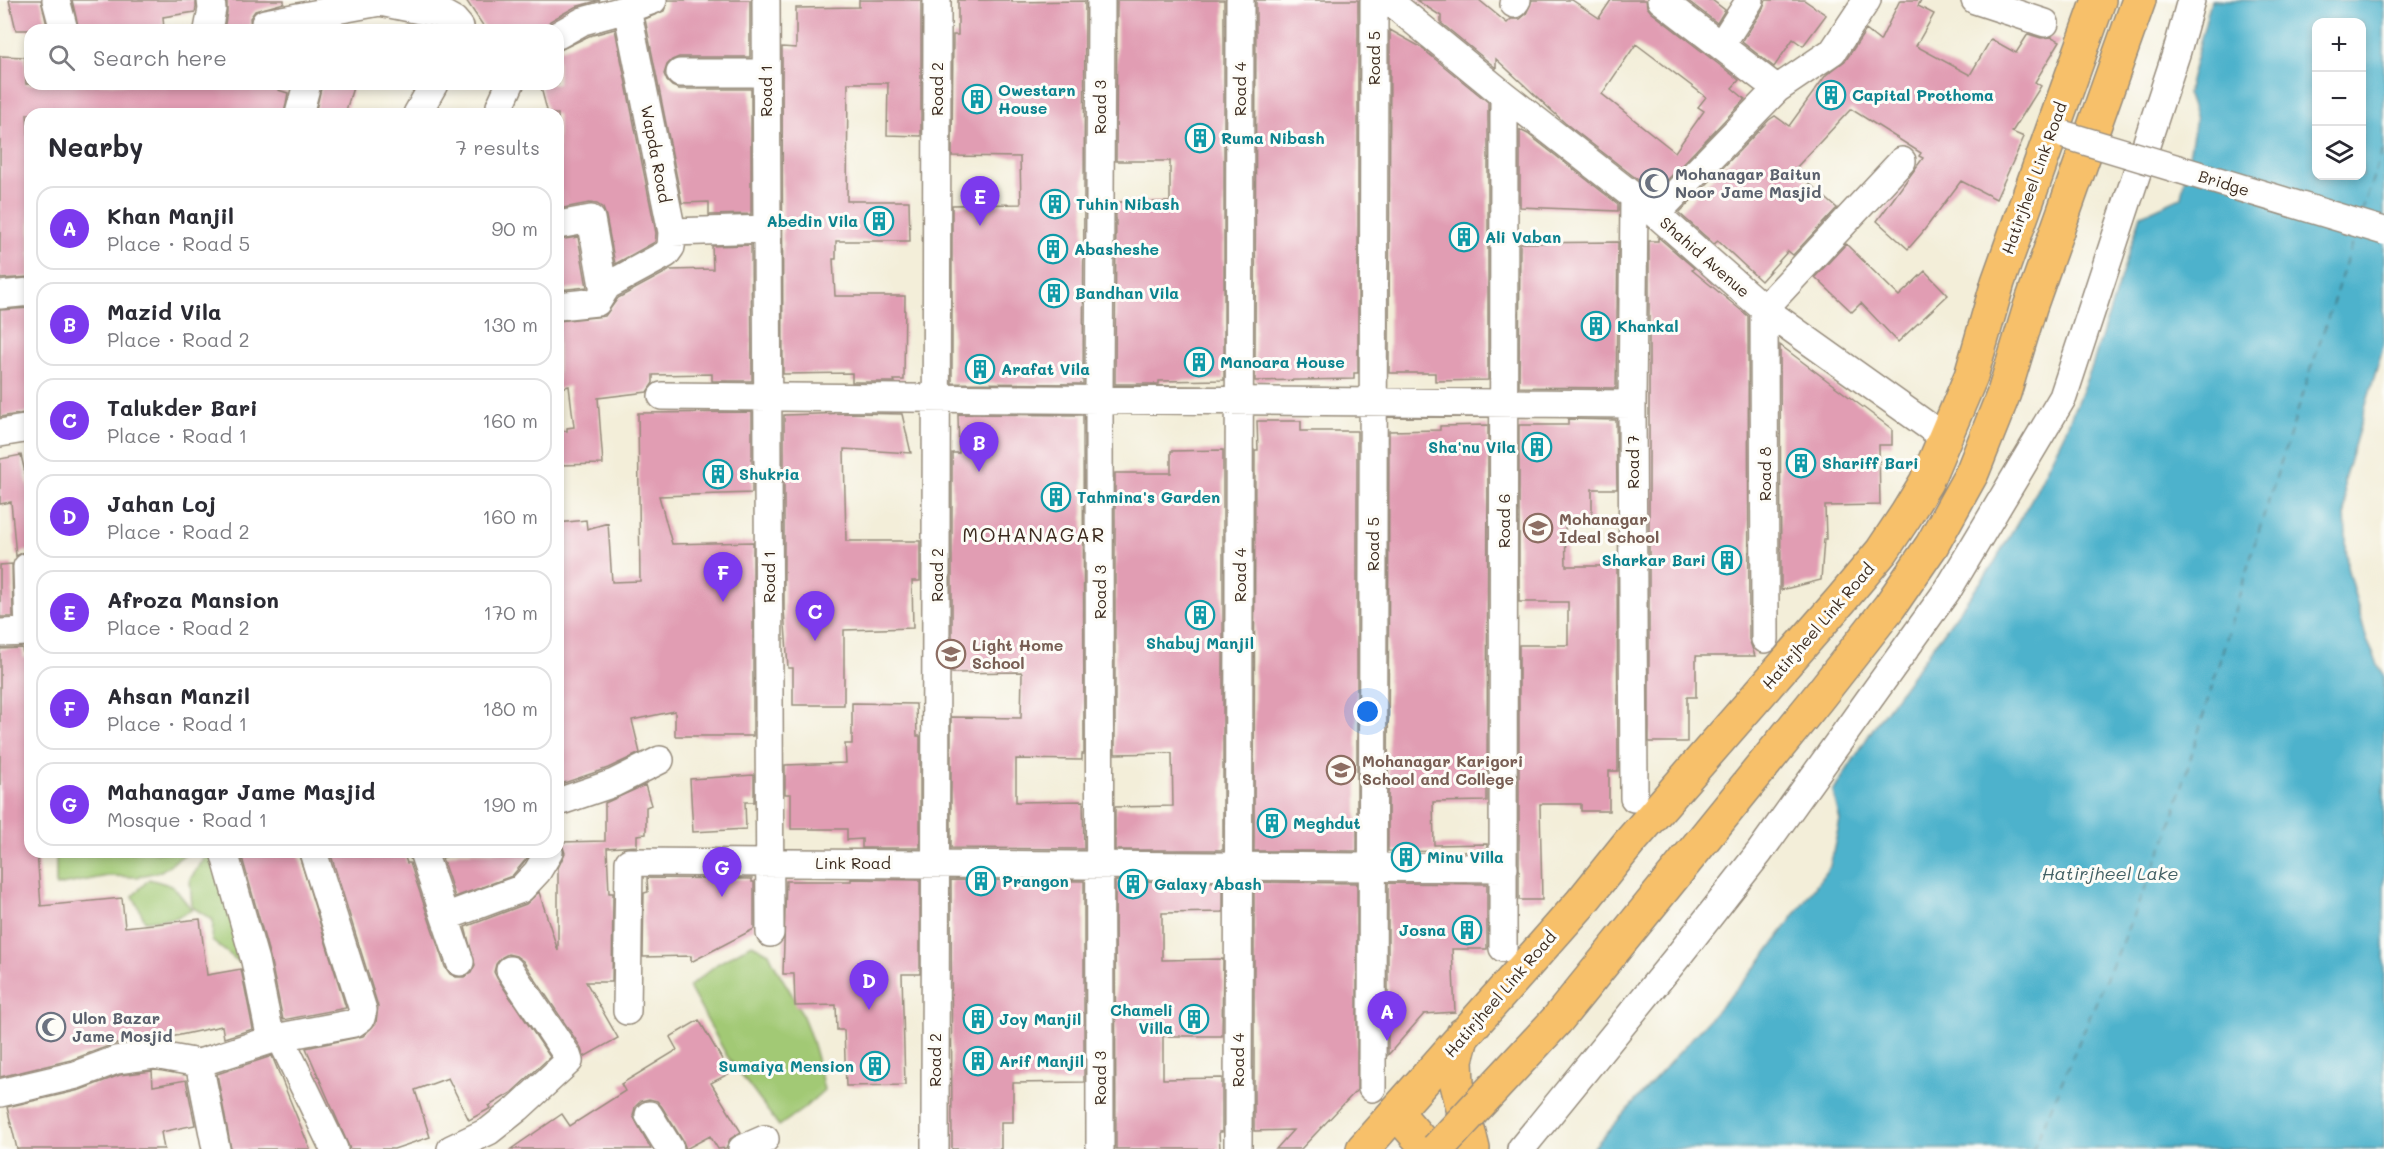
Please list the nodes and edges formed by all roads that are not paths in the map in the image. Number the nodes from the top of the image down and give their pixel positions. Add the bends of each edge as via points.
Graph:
1 (56, 0) edge
2 (211, 0) edge
3 (653, 0) edge
4 (766, 0) edge
5 (937, 0) edge
6 (1101, 0) edge
7 (1240, 0) edge
8 (1374, 0) edge
9 (1388, 0) edge
10 (1661, 0) edge
11 (1750, 0) edge
12 (1867, 0) edge
13 (1975, 0) edge
14 (2099, 0) edge
15 (2139, 0) edge
16 (2191, 0) edge
17 (627, 9) junction
18 (454, 15) edge
19 (323, 21) edge
20 (2045, 22) dead end
21 (264, 23) dead end
22 (62, 24) edge
23 (209, 24) edge
24 (564, 32) edge
25 (1721, 45) junction
26 (680, 73) dead end
27 (766, 74) junction
28 (1777, 89) junction
29 (305, 90) edge
30 (431, 90) edge
31 (1504, 95) junction
32 (301, 108) edge
33 (420, 108) edge
34 (2065, 135) dead end
35 (1902, 162) dead end
36 (1634, 198) junction
37 (1656, 214) junction
38 (564, 224) edge
39 (767, 230) junction
40 (2384, 231) edge
41 (672, 232) junction
42 (604, 291) junction
43 (24, 293) edge
44 (0, 295) edge
45 (564, 305) edge
46 (1764, 309) junction
47 (662, 396) dead end
48 (768, 397) junction
49 (937, 398) junction
50 (1099, 399) junction
51 (1240, 401) junction
52 (1373, 402) junction
53 (1504, 403) junction
54 (1632, 404) junction
55 (24, 429) edge
56 (0, 432) edge
57 (1945, 438) junction
58 (24, 632) edge
59 (0, 633) edge
60 (1765, 639) dead end
61 (660, 760) dead end
62 (1634, 798) dead end
63 (564, 800) edge
64 (226, 858) edge
65 (315, 858) edge
66 (425, 858) edge
67 (545, 858) edge
68 (771, 863) junction
69 (935, 864) junction
70 (1101, 866) junction
71 (1239, 867) junction
72 (1373, 867) junction
73 (1504, 868) junction
74 (445, 917) junction
75 (770, 933) dead end
76 (1503, 948) dead end
77 (460, 962) dead end
78 (510, 970) dead end
79 (627, 1011) dead end
80 (1464, 1033) junction
81 (275, 1038) junction
82 (199, 1063) junction
83 (1372, 1088) dead end
84 (0, 1093) edge
85 (1397, 1113) junction
86 (649, 1115) dead end
87 (1373, 1146) edge
88 (216, 1149) edge
89 (334, 1149) edge
90 (451, 1149) edge
91 (670, 1149) edge
92 (935, 1149) edge
93 (1100, 1149) edge
94 (1238, 1149) edge
95 (1428, 1149) edge
96 (1437, 1149) edge
97 (1473, 1149) edge
98 (1521, 1149) edge

1 - 22 street
2 - 23 street
3 - 17 street
4 - 27 street, Road 1
5 - 49 street, Road 2
6 - 50 street, Road 3
7 - 51 street, Road 4
8 - 52 street, Road 5
9 - 31 street, Shahid Avenue
10 - 25 street
11 - 25 street
12 - 28 street via 1833,51
13 - 20 street
14 - 57 main road, Hatirjheel Link Road via 1998,282 1971,376
15 - 96 main road, bridge via 2030,307 2004,393 1972,473 1932,544 1847,662 1647,910 1557,1020
16 - 98 street via 2063,397 1949,588 1759,853
17 - 24 street via 583,21
17 - 41 street, Wapda Road
18 - 19 street via 380,2
19 - 21 street
25 - 28 street
26 - 27 street
27 - 39 street, Road 1
28 - 37 street
29 - 32 street
30 - 33 street
31 - 36 street, Shahid Avenue
31 - 53 street, Road 6
34 - 40 street, Bridge, bridge
35 - 46 street
36 - 37 street, Shahid Avenue
36 - 54 street, Road 7
37 - 46 street, Shahid Avenue
38 - 42 street via 591,219
39 - 41 street
39 - 48 street, Road 1
41 - 42 street via 666,254
42 - 45 street via 597,302
43 - 44 street
46 - 57 street, Shahid Avenue
46 - 60 street, Road 8
47 - 48 street
48 - 49 street
48 - 68 street, Road 1
49 - 50 street
49 - 69 street, Road 2
50 - 51 street
50 - 70 street, Road 3
51 - 52 street
51 - 71 street, Road 4
52 - 53 street
52 - 72 street, Road 5
53 - 54 street
53 - 73 street, Road 6
54 - 62 street, Road 7
55 - 56 street
57 - 80 main road, Hatirjheel Link Road via 1926,482 1882,551 1580,904
58 - 59 street
61 - 63 street via 614,783
64 - 81 street
65 - 81 street via 363,1010 354,1023
66 - 74 street
67 - 74 street via 521,889
68 - 69 street, Link Road
68 - 75 street, Road 1
68 - 79 street via 628,862
69 - 70 street, Link Road
69 - 92 street, Road 2
70 - 71 street, Link Road
70 - 93 street, Road 3
71 - 72 street, Link Road
71 - 94 street, Road 4
72 - 73 street, Link Road
72 - 83 street, Road 5
73 - 76 street, Road 6
74 - 77 street
78 - 90 street via 569,1061 489,1131
80 - 85 main road, Hatirjheel Link Road
80 - 97 main road via 1456,1060 1457,1084
81 - 82 street
81 - 89 street
82 - 84 street via 154,1055 116,1060 76,1075
82 - 88 street
85 - 87 main road, Hatirjheel Link Road
85 - 95 main road
86 - 91 street

